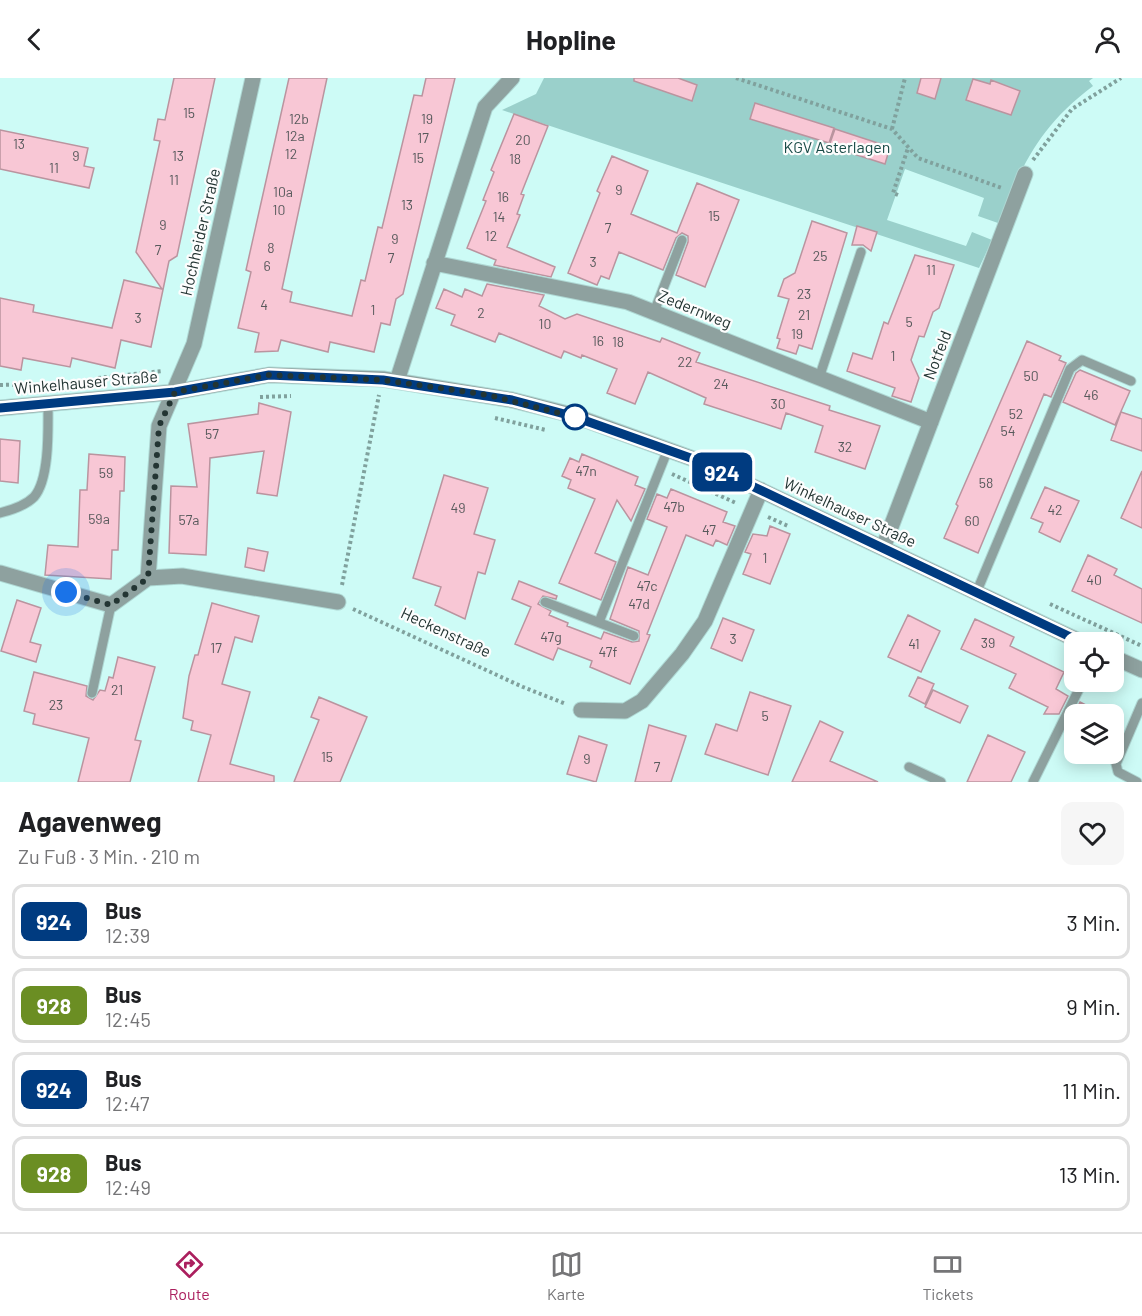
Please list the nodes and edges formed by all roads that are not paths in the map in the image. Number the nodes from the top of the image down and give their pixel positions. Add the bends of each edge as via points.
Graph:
1 (253, 78) edge
2 (512, 78) edge
3 (1025, 174) road end
4 (682, 240) dead end
5 (861, 252) dead end
6 (434, 263) junction
7 (654, 312) junction
8 (819, 378) junction
9 (390, 380) junction
10 (1131, 381) dead end
11 (175, 392) junction
12 (48, 404) junction
13 (0, 408) edge
14 (931, 423) junction
15 (668, 449) junction
16 (760, 490) junction
17 (0, 513) edge
18 (883, 548) junction
19 (0, 573) edge
20 (148, 578) junction
21 (977, 591) junction
22 (338, 602) road end
23 (545, 602) dead end
24 (111, 605) junction
25 (599, 622) junction
26 (1064, 634) edge
27 (634, 636) dead end
28 (1124, 662) edge
29 (1142, 670) edge
30 (1078, 692) edge
31 (92, 693) dead end
32 (1142, 703) edge
33 (581, 710) road end
34 (909, 767) dead end
35 (941, 782) edge
36 (1033, 782) edge
37 (1137, 782) edge

1 - 11 street, Hochheider Straße via 194,344
2 - 6 street via 485,107
3 - 14 street, Notfeld
4 - 7 lane
5 - 8 lane
6 - 7 street, Zedernweg via 628,302
6 - 9 street
7 - 8 street, Zedernweg
8 - 14 street, Zedernweg
9 - 11 street, Winkelhauser Straße via 269,375
9 - 15 street, Winkelhauser Straße via 512,400
10 - 21 lane via 1082,360 1070,369
11 - 12 street, Winkelhauser Straße
11 - 20 street, Winkelhauser Straße via 159,426
12 - 13 street, Winkelhauser Straße
12 - 17 lane via 47,444 39,488 28,501
14 - 18 street, Notfeld
15 - 16 street, Winkelhauser Straße
15 - 25 lane
16 - 18 street, Winkelhauser Straße
16 - 33 street via 705,621 682,654 642,701 625,711
18 - 21 street, Winkelhauser Straße
19 - 24 street
20 - 22 street via 182,576
20 - 24 street
21 - 26 street, Winkelhauser Straße
23 - 25 lane
24 - 31 lane
25 - 27 lane
28 - 29 street
30 - 36 lane
32 - 37 lane via 1116,765 1118,772
34 - 35 lane

